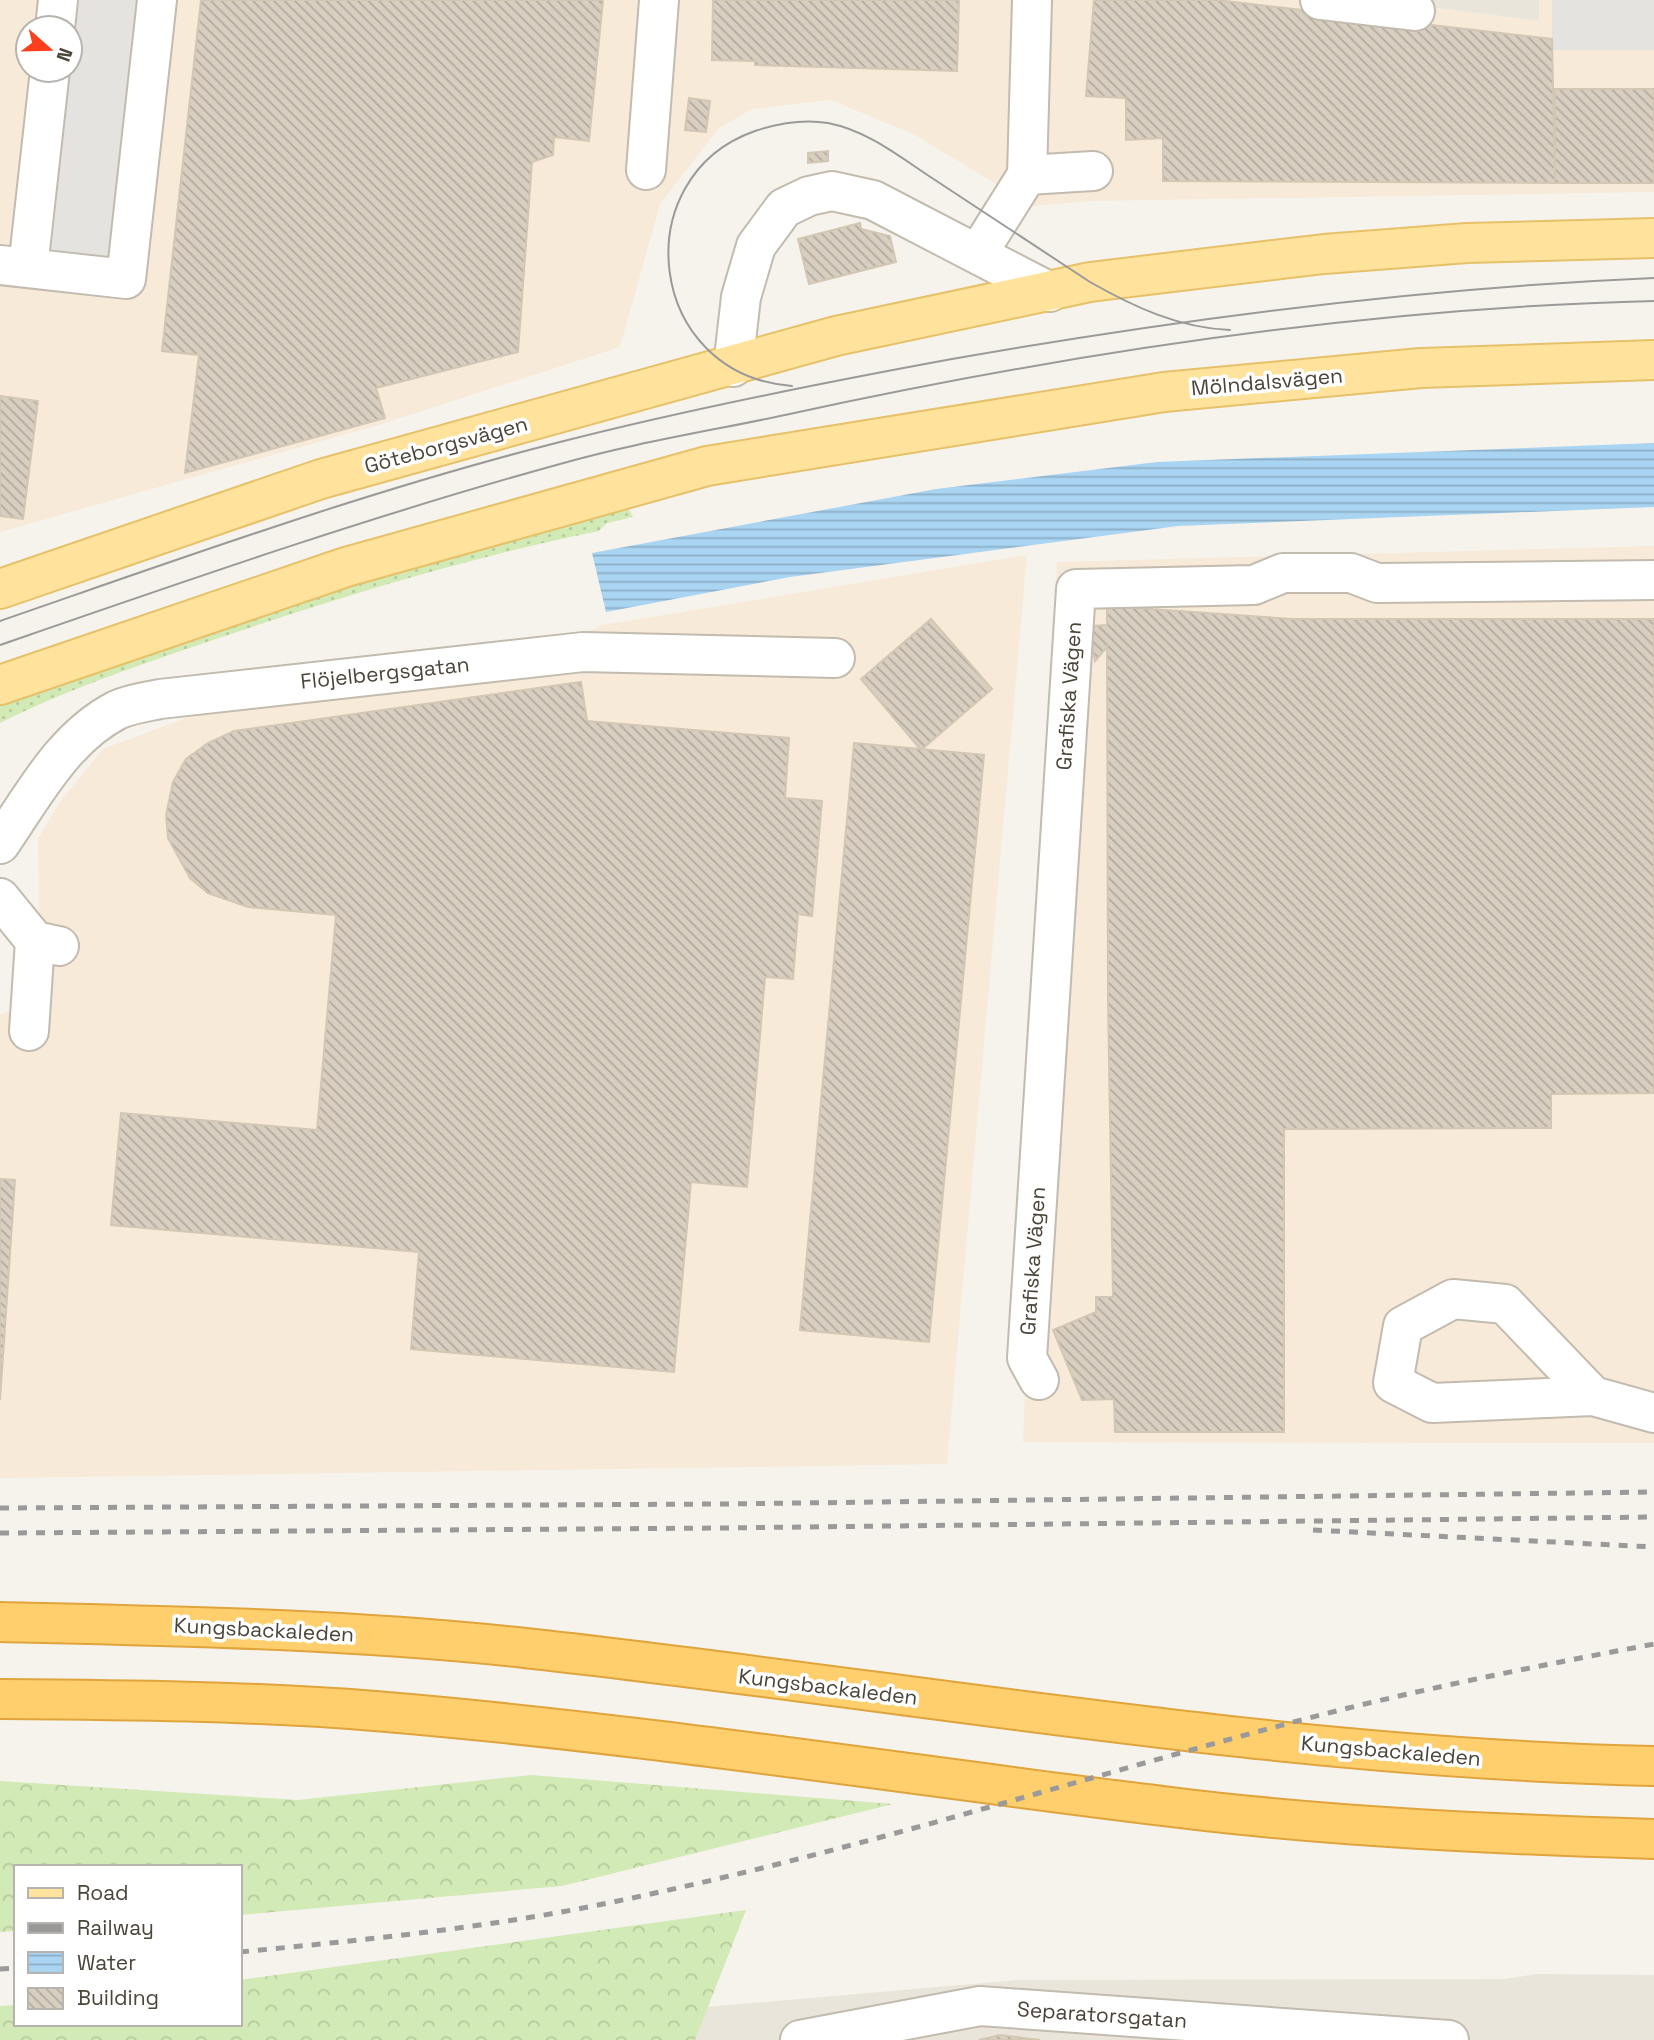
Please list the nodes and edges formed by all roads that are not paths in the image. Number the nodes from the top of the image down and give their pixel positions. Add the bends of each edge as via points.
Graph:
1 (157, 0) edge
2 (659, 0) edge
3 (1032, 0) edge
4 (1320, 0) edge
5 (1415, 11) dead end
6 (47, 84) edge
7 (646, 170) dead end
8 (1093, 171) dead end
9 (1027, 176) junction
10 (1654, 238) edge
11 (978, 253) junction
12 (14, 266) edge
13 (1050, 292) junction
14 (1654, 360) edge
15 (733, 367) junction
16 (1654, 580) edge
17 (0, 589) edge
18 (835, 659) dead end
19 (0, 685) edge
20 (0, 845) edge
21 (0, 898) edge
22 (29, 1031) dead end
23 (1039, 1380) dead end
24 (1592, 1396) junction
25 (1654, 1413) edge
26 (0, 1622) edge
27 (0, 1699) edge
28 (1654, 1766) edge
29 (1654, 1839) edge
30 (800, 2040) edge
31 (1449, 2040) edge

1 - 12 street via 126,279
2 - 7 street
3 - 9 street
4 - 5 street
6 - 12 street
8 - 9 street
9 - 11 street
10 - 13 main road via 1467,243 1324,254 1090,282
11 - 13 street
11 - 15 street via 873,200 832,191 809,196 784,208 756,246 741,297
13 - 15 main road, Göteborgsvägen via 898,321
14 - 19 main road, Mölndalsvägen via 1421,368 1164,392 707,467 345,567
15 - 17 main road, Göteborgsvägen via 321,479
16 - 23 street, Grafiska Vägen via 1377,583 1351,573 1283,573 1254,585 1076,589 1027,1358
18 - 20 street, Flöjelbergsgatan via 583,652 159,699 119,709 84,732 55,763
21 - 22 street via 48,944
24 - 24 street via 1505,1304 1453,1299 1403,1326 1393,1383 1432,1403
24 - 25 street
26 - 28 highway, Kungsbackaleden via 239,1627 524,1648 1185,1733 1550,1764
27 - 29 highway via 229,1702 376,1711 783,1756 1175,1808 1365,1825
30 - 31 street, Separatorsgatan via 980,2006

